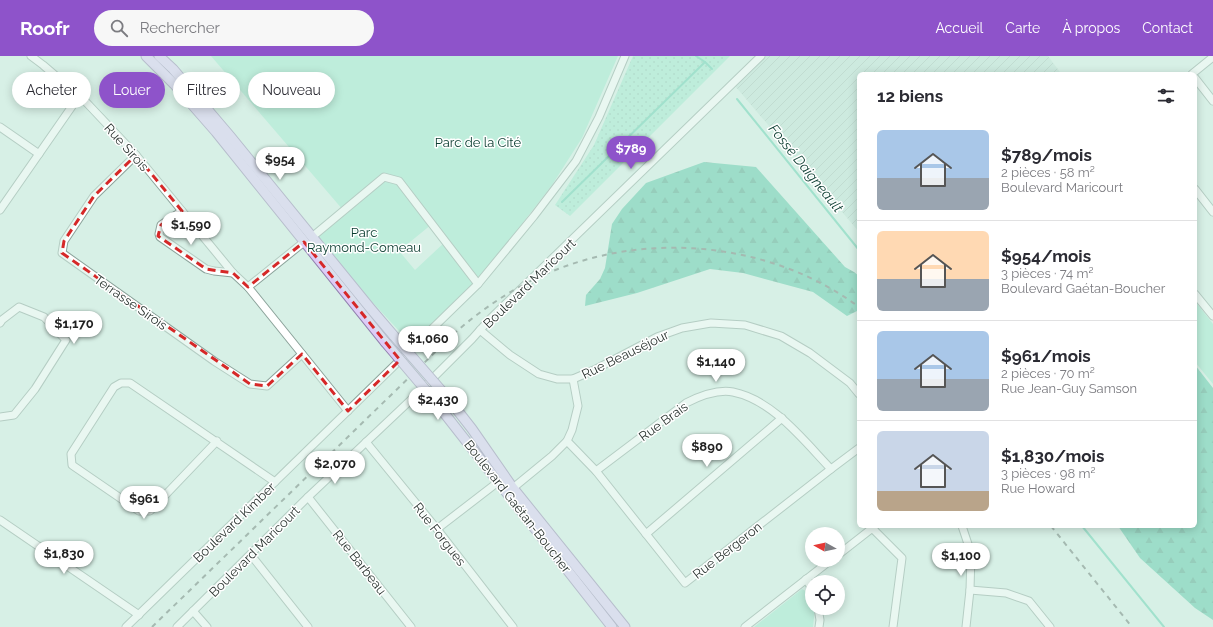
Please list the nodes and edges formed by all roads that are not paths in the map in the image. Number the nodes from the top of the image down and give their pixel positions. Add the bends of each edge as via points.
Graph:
1 (31, 56) edge
2 (146, 56) edge
3 (159, 56) edge
4 (625, 56) edge
5 (761, 56) edge
6 (1213, 57) edge
7 (51, 72) edge
8 (1194, 72) edge
9 (1197, 81) edge
10 (1213, 101) edge
11 (71, 108) edge
12 (91, 108) edge
13 (0, 127) edge
14 (39, 154) junction
15 (136, 155) junction
16 (1197, 192) edge
17 (0, 210) edge
18 (182, 211) junction
19 (1213, 212) edge
20 (312, 237) junction
21 (304, 242) junction
22 (234, 272) junction
23 (478, 284) junction
24 (248, 287) junction
25 (1197, 296) edge
26 (1213, 316) edge
27 (0, 323) edge
28 (378, 326) junction
29 (480, 330) junction
30 (302, 354) junction
31 (573, 379) junction
32 (857, 392) edge
33 (348, 411) junction
34 (0, 416) edge
35 (782, 418) junction
36 (567, 441) junction
37 (217, 442) junction
38 (366, 442) junction
39 (857, 450) edge
40 (831, 469) junction
41 (596, 471) junction
42 (275, 482) junction
43 (498, 482) junction
44 (513, 488) junction
45 (308, 497) junction
46 (0, 520) edge
47 (872, 528) edge
48 (874, 528) edge
49 (963, 528) edge
50 (437, 529) junction
51 (646, 534) junction
52 (845, 549) edge
53 (251, 555) junction
54 (822, 567) edge
55 (811, 575) edge
56 (805, 580) edge
57 (970, 590) junction
58 (194, 611) junction
59 (139, 615) junction
60 (819, 615) edge
61 (126, 627) edge
62 (177, 627) edge
63 (207, 627) edge
64 (308, 627) edge
65 (411, 627) edge
66 (513, 627) edge
67 (612, 627) edge
68 (625, 627) edge
69 (745, 627) edge
70 (820, 627) edge
71 (893, 627) edge
72 (966, 627) edge
73 (1050, 627) edge

1 - 7 street, Rue Sirois
2 - 21 main road, Boulevard Gaétan-Boucher via 212,127
3 - 20 main road, Boulevard Gaétan-Boucher via 230,136
4 - 23 street, Boulevard Kimber via 576,161
5 - 29 street, Boulevard Maricourt
6 - 8 street
9 - 10 street
11 - 14 street
12 - 15 street, Rue Sirois
13 - 14 street
14 - 17 street
15 - 18 street, Rue Sirois
15 - 30 street, Terrasse Sirois via 94,196 64,241 62,254 250,384 267,386
16 - 19 street
18 - 22 street, Rue Sirois
18 - 22 street via 162,225 160,237 206,269
20 - 23 street via 384,177 399,181
20 - 28 main road, Boulevard Gaétan-Boucher
21 - 24 street
21 - 28 main road, Boulevard Gaétan-Boucher
22 - 24 street, Rue Sirois
23 - 33 street, Boulevard Kimber
24 - 30 street, Rue Sirois
25 - 26 street
27 - 34 street via 19,306 44,317 66,340 35,389 14,415
28 - 43 main road, Boulevard Gaétan-Boucher, bridge
28 - 44 main road, Boulevard Gaétan-Boucher, bridge via 446,397
29 - 31 street, Rue Beauséjour via 510,355 539,374 556,379
29 - 38 street, Boulevard Maricourt
30 - 33 street, Rue Sirois
31 - 32 street, Rue Beauséjour via 657,337 682,328 711,323 745,325 781,336 810,353 850,383
31 - 36 street via 578,406
33 - 42 street, Boulevard Kimber
35 - 40 street, Rue Brais
35 - 41 street, Rue Brais via 748,396 732,392 699,396
35 - 51 street
36 - 41 street, Rue Bergeron
36 - 44 street
37 - 37 street via 130,383 121,383 114,387 71,454 72,465 139,511 150,510
37 - 42 street
38 - 45 street, Boulevard Maricourt
38 - 50 street, Rue Forgues
39 - 40 street, Rue Bergeron
40 - 51 street, Rue Bergeron via 686,583
41 - 51 street, Rue Bergeron
42 - 59 street, Boulevard Kimber
43 - 50 street
43 - 67 main road, Boulevard Gaétan-Boucher
44 - 68 main road, Boulevard Gaétan-Boucher
45 - 53 street, Boulevard Maricourt
45 - 65 street, Rue Barbeau
46 - 59 street
47 - 52 street
48 - 71 street via 902,558
49 - 57 street via 971,553
50 - 66 street, Rue Forgues
53 - 58 street, Boulevard Maricourt
53 - 64 street
54 - 55 street
56 - 69 street
57 - 72 street
57 - 73 street via 1006,593 1029,601
58 - 62 street, Boulevard Maricourt
58 - 63 street
59 - 61 street, Boulevard Kimber
60 - 70 street

